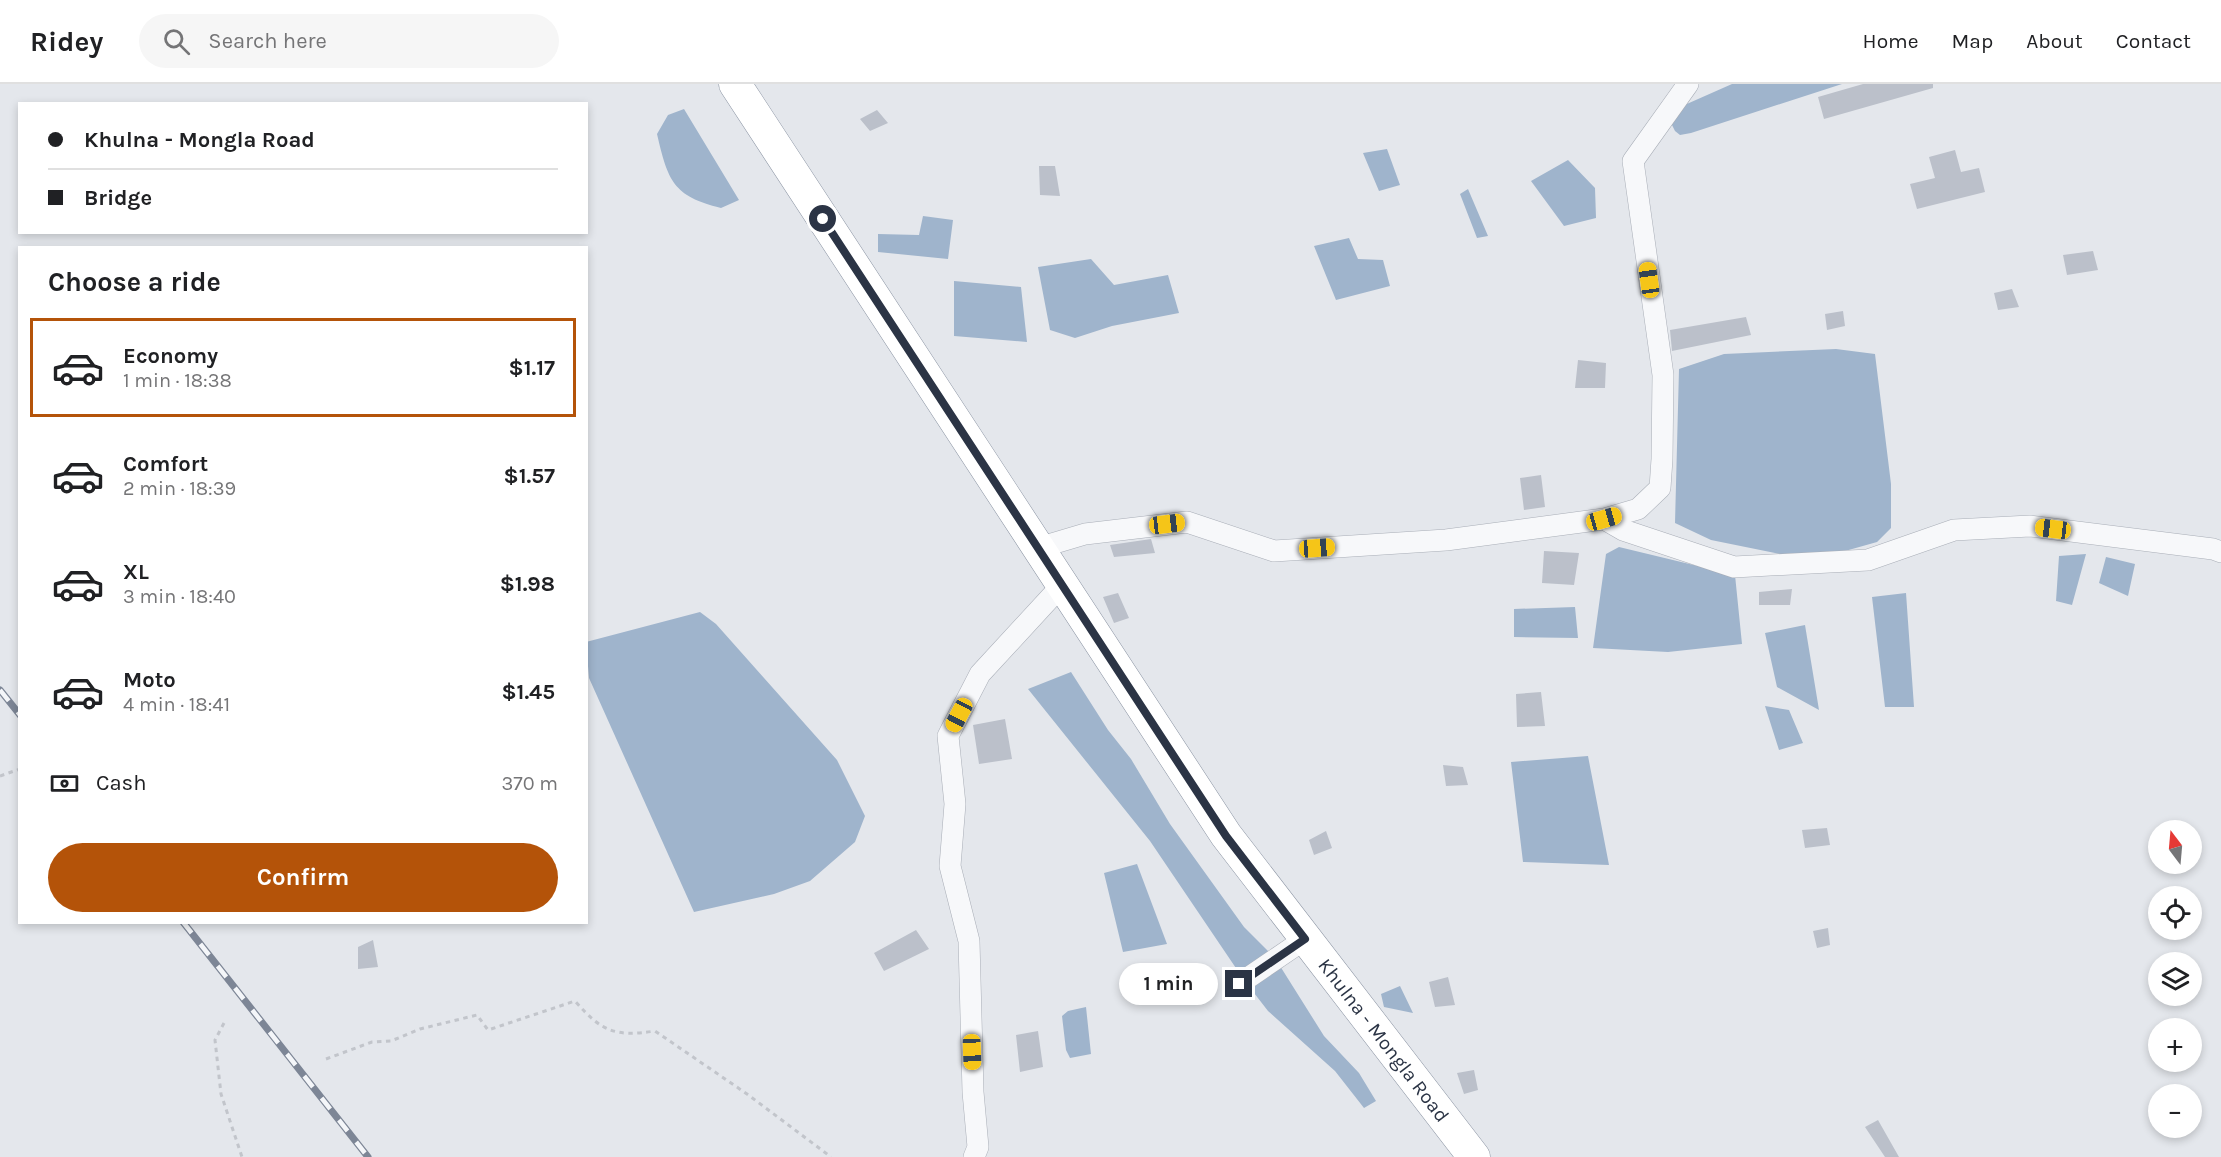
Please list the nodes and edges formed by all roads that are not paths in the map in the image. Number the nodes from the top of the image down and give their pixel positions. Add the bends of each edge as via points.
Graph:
1 (735, 84) edge
2 (1688, 84) edge
3 (1604, 519) junction
4 (1038, 548) junction
5 (2221, 552) edge
6 (1062, 585) junction
7 (1305, 939) junction
8 (1239, 984) dead end
9 (974, 1157) edge
10 (1474, 1157) edge

1 - 4 highway, Khulna - Mongla Road
2 - 3 street via 1633,161 1663,375 1660,488 1638,509
3 - 4 street via 1446,540 1274,551 1187,522 1085,534
3 - 5 street via 1623,530 1734,567 1868,560 1954,530 2030,526
4 - 6 highway, Khulna - Mongla Road
6 - 7 highway, Khulna - Mongla Road via 1226,836
6 - 9 street via 980,674 948,736 955,804 950,866 969,941 978,1147
7 - 8 street
7 - 10 highway, Khulna - Mongla Road

